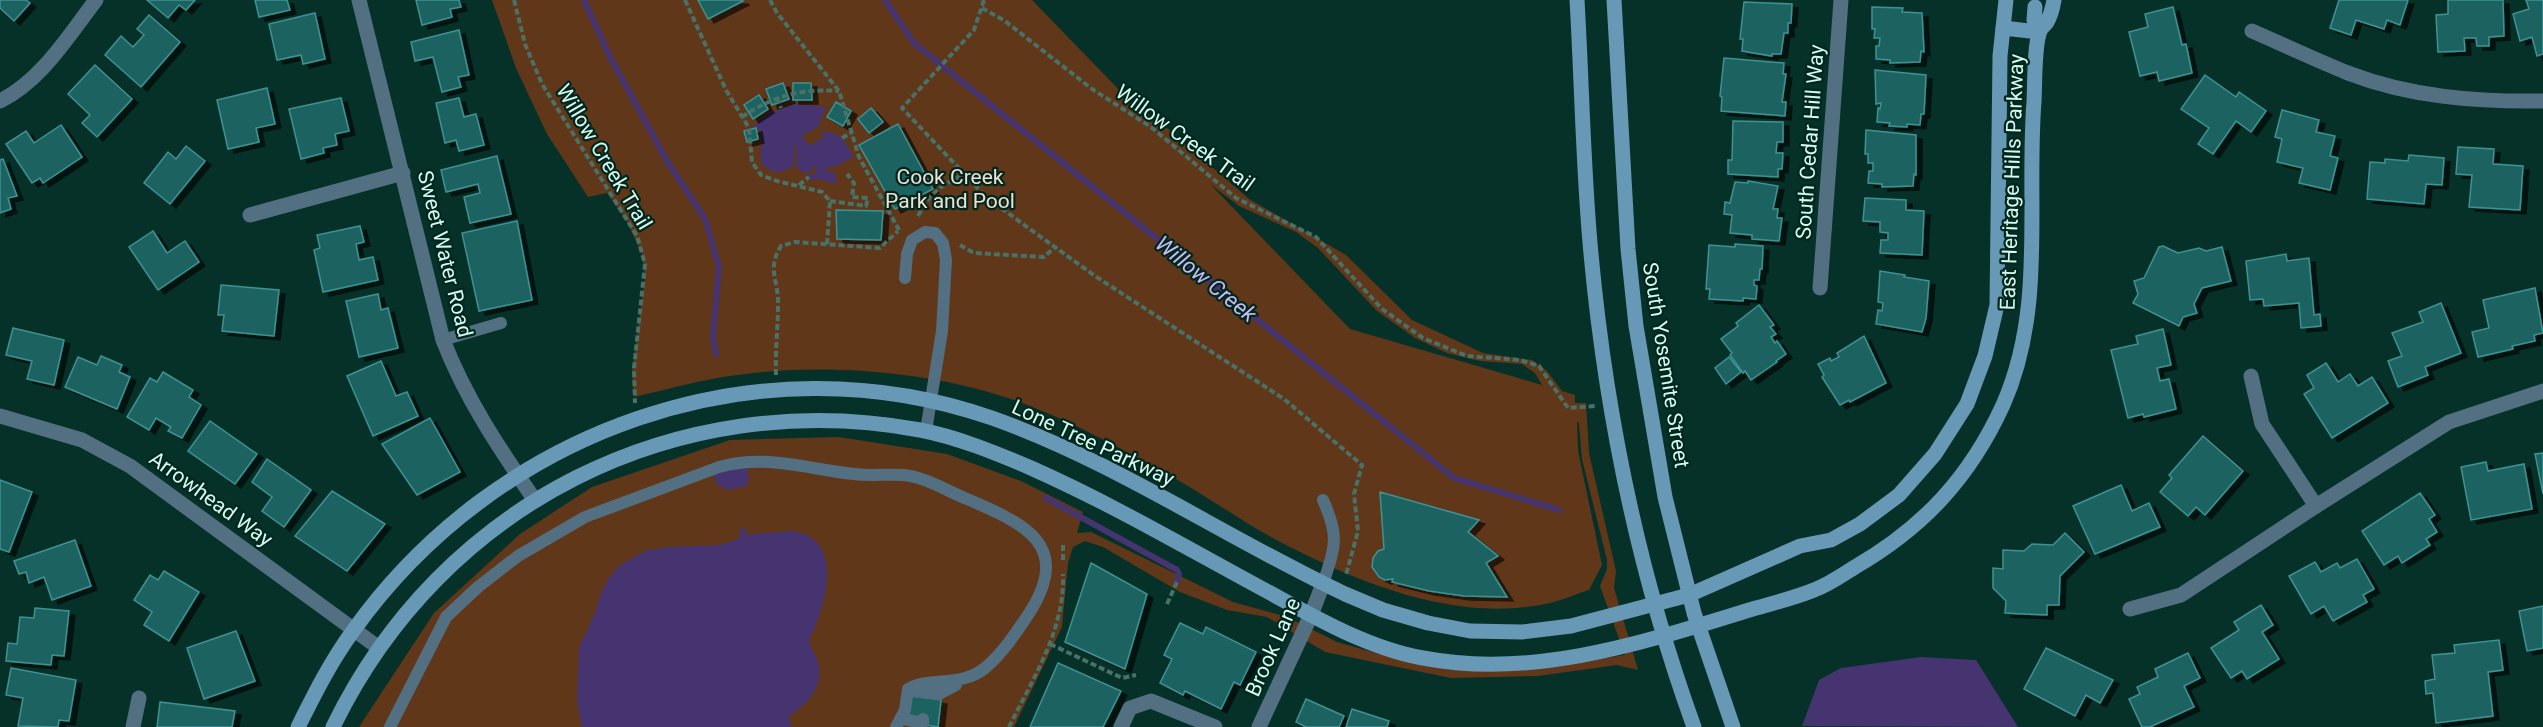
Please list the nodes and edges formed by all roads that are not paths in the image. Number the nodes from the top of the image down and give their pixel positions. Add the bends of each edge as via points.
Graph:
1 (96, 0) edge
2 (359, 0) edge
3 (1577, 0) edge
4 (1614, 0) edge
5 (1841, 0) edge
6 (2006, 0) edge
7 (2054, 0) edge
8 (2035, 7) dead end
9 (2003, 28) junction
10 (2252, 30) dead end
11 (2039, 32) junction
12 (2543, 101) edge
13 (0, 102) edge
14 (403, 173) junction
15 (250, 214) dead end
16 (905, 278) dead end
17 (1820, 288) dead end
18 (501, 323) dead end
19 (443, 340) junction
20 (2251, 376) dead end
21 (2543, 391) edge
22 (931, 400) junction
23 (0, 416) edge
24 (926, 431) junction
25 (517, 475) junction
26 (534, 499) junction
27 (1323, 500) dead end
28 (2316, 506) junction
29 (1323, 584) junction
30 (1689, 595) junction
31 (1654, 604) junction
32 (2130, 609) dead end
33 (1311, 615) junction
34 (1698, 626) junction
35 (353, 630) junction
36 (1663, 636) junction
37 (379, 648) junction
38 (139, 698) dead end
39 (923, 719) dead end
40 (899, 723) edge
41 (133, 727) edge
42 (298, 727) edge
43 (333, 727) edge
44 (390, 727) edge
45 (1120, 727) edge
46 (1215, 727) edge
47 (1259, 727) edge
48 (1694, 727) edge
49 (1733, 727) edge

1 - 13 street via 44,67
2 - 14 street, Sweet Water Road
3 - 31 street via 1590,252 1611,405
4 - 30 street, South Yosemite Street via 1636,326 1665,497
5 - 17 street, South Cedar Hill Way
6 - 9 street, East Heritage Hills Parkway
7 - 11 street, East Heritage Hills Parkway via 2050,17
8 - 11 street, East Heritage Hills Parkway via 2034,20
9 - 11 street
9 - 30 street, East Heritage Hills Parkway via 1997,305 1985,356 1967,404 1935,454 1899,495 1860,524 1831,540 1800,546
10 - 12 street via 2350,74 2414,92 2487,102
11 - 34 street, East Heritage Hills Parkway via 2032,129 2029,309 2004,401 1974,460 1936,508 1882,552 1817,590
14 - 15 street
14 - 19 street, Sweet Water Road
16 - 22 lane via 906,254 912,240 925,232 935,233 943,243 946,260 942,331
18 - 19 lane
19 - 25 street, Sweet Water Road via 488,432
20 - 28 street via 2262,424
21 - 28 street via 2449,422
22 - 24 lane
22 - 25 street, Lone Tree Parkway via 858,389 731,395 610,427
22 - 29 street, Lone Tree Parkway via 1049,441
23 - 35 street, Arrowhead Way via 82,440 130,466
24 - 26 street via 851,421 796,420 736,426 645,449 589,470
24 - 33 street via 1033,469
25 - 26 street, Sweet Water Road
25 - 35 street, Lone Tree Parkway via 475,504 427,546
26 - 37 street via 449,568
27 - 29 lane via 1334,525 1335,547
28 - 32 street via 2181,595
29 - 31 street, Lone Tree Parkway via 1383,610 1470,631 1521,632 1571,626
29 - 33 street, Brook Lane
30 - 31 street, Lone Tree Parkway
30 - 34 street, South Yosemite Street
31 - 36 street
33 - 36 street via 1419,658 1470,664 1523,664 1576,657
33 - 47 street, Brook Lane
34 - 36 street
34 - 49 street, South Yosemite Street
35 - 37 street, Arrowhead Way
35 - 42 street, Lone Tree Parkway via 321,679
36 - 48 street
37 - 43 street
38 - 41 street
39 - 40 lane via 923,723
40 - 44 lane via 908,690 917,684 973,676 995,659 1044,585 1046,570 1039,542 1015,520 925,481 905,475 856,475 779,461 719,467 585,518 518,556 446,617
45 - 46 street via 1130,708 1151,701

